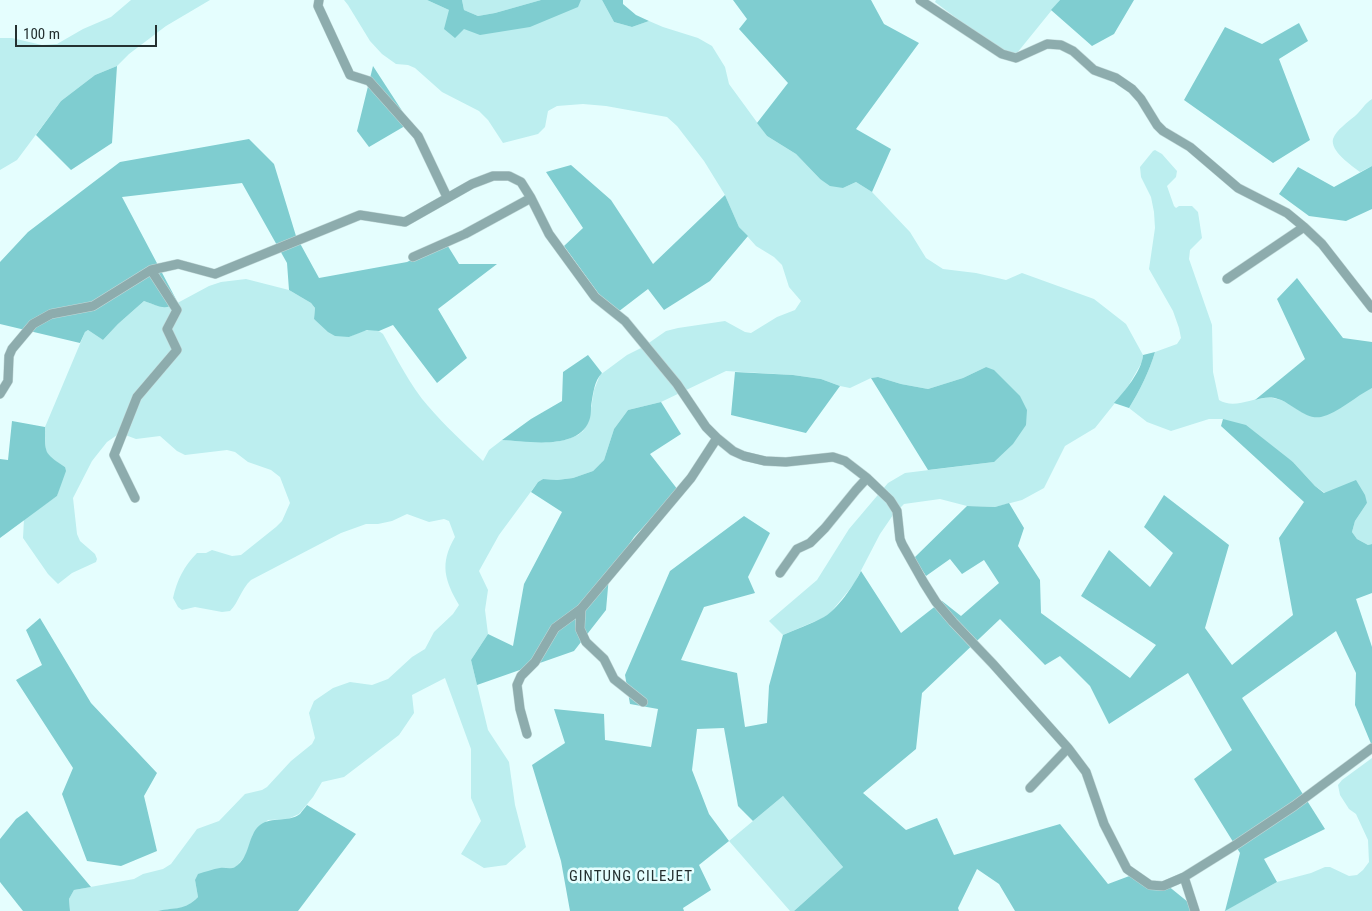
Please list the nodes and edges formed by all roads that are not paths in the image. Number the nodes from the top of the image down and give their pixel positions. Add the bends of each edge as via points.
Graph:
1 (319, 0) edge
2 (920, 0) edge
3 (447, 197) junction
4 (531, 198) junction
5 (1304, 227) junction
6 (413, 257) dead end
7 (151, 270) junction
8 (1227, 280) dead end
9 (1372, 308) edge
10 (0, 394) edge
11 (717, 438) junction
12 (867, 478) junction
13 (135, 498) dead end
14 (780, 573) dead end
15 (581, 609) junction
16 (643, 702) dead end
17 (527, 734) dead end
18 (1068, 748) junction
19 (1372, 748) edge
20 (1030, 788) dead end
21 (1184, 876) junction
22 (1195, 911) edge

1 - 3 street via 318,6 350,75 369,81 418,136
2 - 5 street via 1002,54 1016,58 1053,43 1073,51 1094,70 1132,88 1163,131 1190,146 1238,188 1287,213
3 - 4 street via 493,176 509,176 520,182
3 - 7 street via 405,222 360,215 215,274 178,264
4 - 6 street via 465,234
4 - 11 street via 549,234 595,297 625,320
5 - 8 street
5 - 9 street via 1322,244
7 - 10 street via 93,306 51,314 33,324 12,349 8,381
7 - 13 street via 177,310 168,329 176,350 137,396 114,455
11 - 12 street via 732,451 765,461 833,457
11 - 15 street via 691,478
12 - 14 street via 810,543 797,550
12 - 18 street via 897,511 902,544 936,602
15 - 16 street via 580,629 586,642 604,659 614,679
15 - 17 street via 555,628 517,686
18 - 20 street
18 - 21 street via 1086,772 1104,824 1127,869 1150,885 1163,886
19 - 21 street via 1294,806
21 - 22 street

